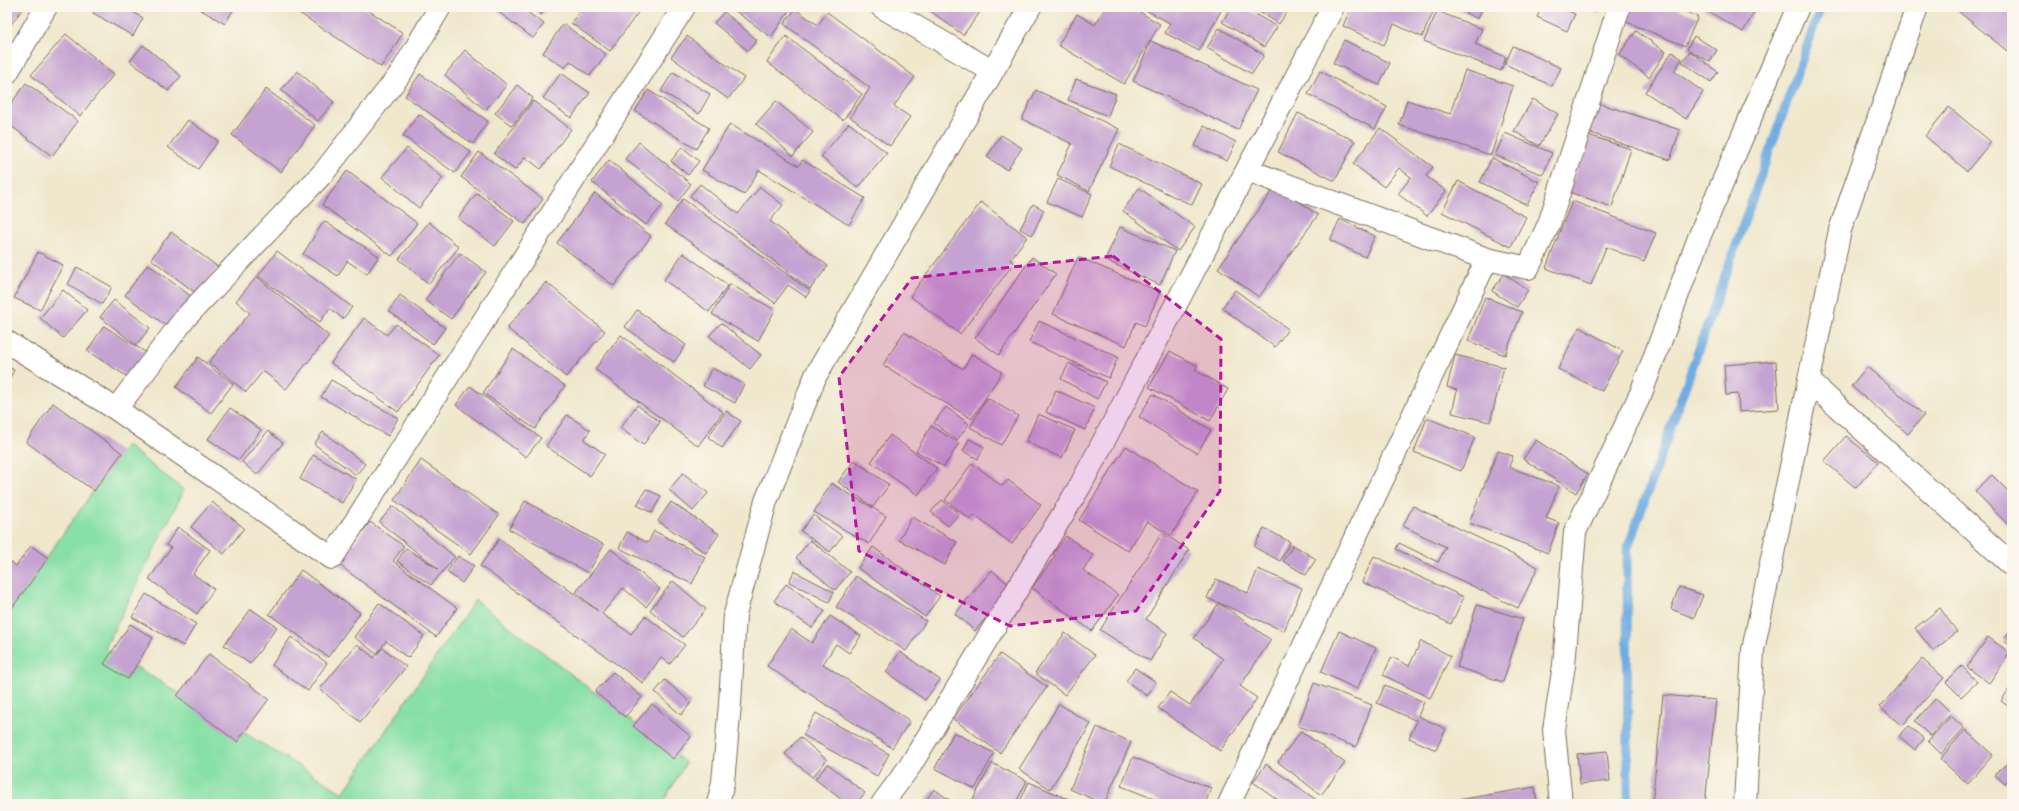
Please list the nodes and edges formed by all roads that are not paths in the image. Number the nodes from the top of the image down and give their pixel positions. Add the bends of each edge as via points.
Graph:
1 (46, 7) edge
2 (440, 7) edge
3 (684, 7) edge
4 (882, 7) edge
5 (1030, 7) edge
6 (1332, 7) edge
7 (1619, 7) edge
8 (1798, 7) edge
9 (1917, 7) edge
10 (992, 71) junction
11 (7, 73) edge
12 (1248, 170) junction
13 (1487, 259) junction
14 (7, 342) edge
15 (1809, 381) junction
16 (116, 409) junction
17 (2012, 565) edge
18 (718, 804) edge
19 (882, 804) edge
20 (1229, 804) edge
21 (1561, 804) edge
22 (1745, 804) edge

1 - 11 street
2 - 16 street via 401,73 324,172 186,317
3 - 16 street via 332,558
4 - 10 street
5 - 10 street
6 - 12 street
7 - 13 street via 1549,224 1528,268
8 - 21 street via 1700,236 1641,393 1575,532 1564,665 1554,730
9 - 15 street via 1840,230
10 - 18 street via 816,375 766,501 734,614 730,704 723,782
12 - 13 street
12 - 19 street via 1080,486 910,766
13 - 20 street
14 - 16 street
15 - 17 street
15 - 22 street via 1753,650

